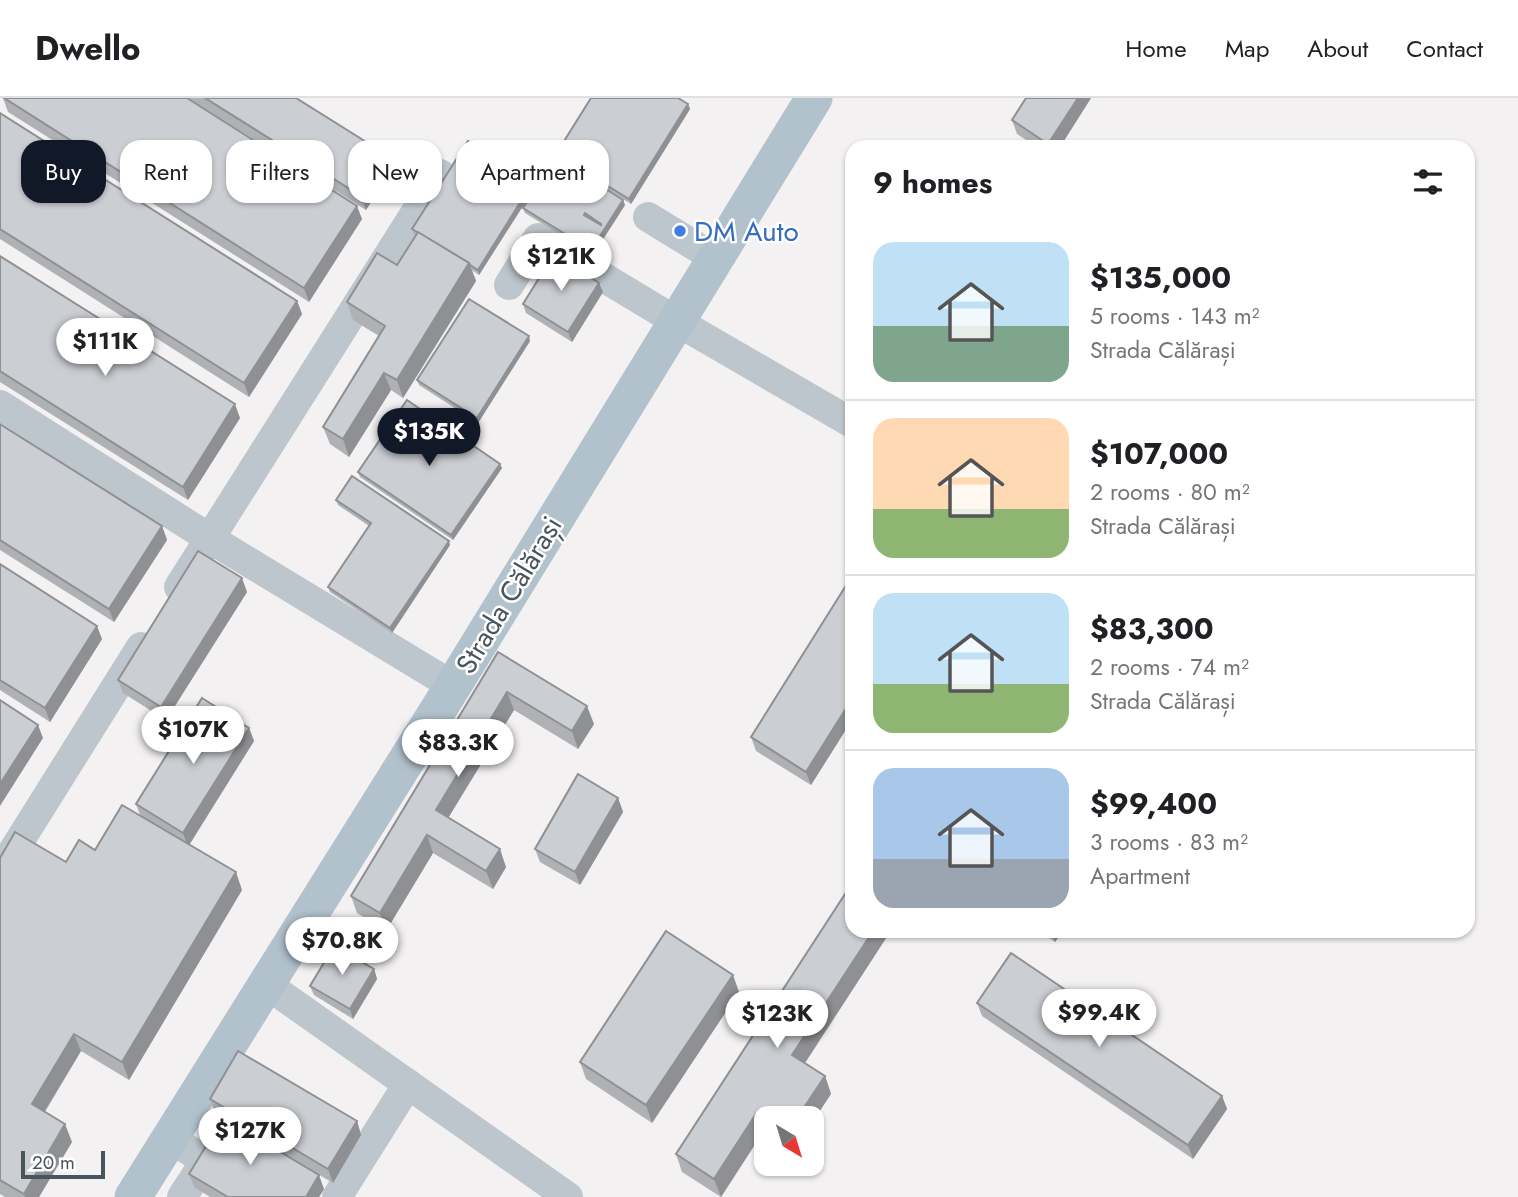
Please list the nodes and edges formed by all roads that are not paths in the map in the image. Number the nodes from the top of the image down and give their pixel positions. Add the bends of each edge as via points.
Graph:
1 (814, 98) edge
2 (422, 203) edge
3 (648, 216) dead end
4 (715, 258) junction
5 (509, 285) dead end
6 (676, 321) junction
7 (0, 405) edge
8 (845, 419) edge
9 (209, 538) junction
10 (453, 686) junction
11 (0, 872) edge
12 (266, 984) junction
13 (408, 1084) junction
14 (169, 1139) junction
15 (133, 1197) edge
16 (182, 1197) edge
17 (337, 1197) edge
18 (568, 1197) edge

1 - 4 main road, Strada Călărași
2 - 9 lane
3 - 4 lane
4 - 6 main road, Strada Călărași
5 - 6 lane via 538,238
6 - 8 lane
6 - 10 main road, Strada Călărași
7 - 9 lane
9 - 10 lane
9 - 11 lane
10 - 12 main road, Strada Călărași
12 - 13 lane
12 - 14 main road, Strada Călărași
13 - 17 lane
13 - 18 lane
14 - 15 main road, Strada Călărași
14 - 16 lane via 202,1161

